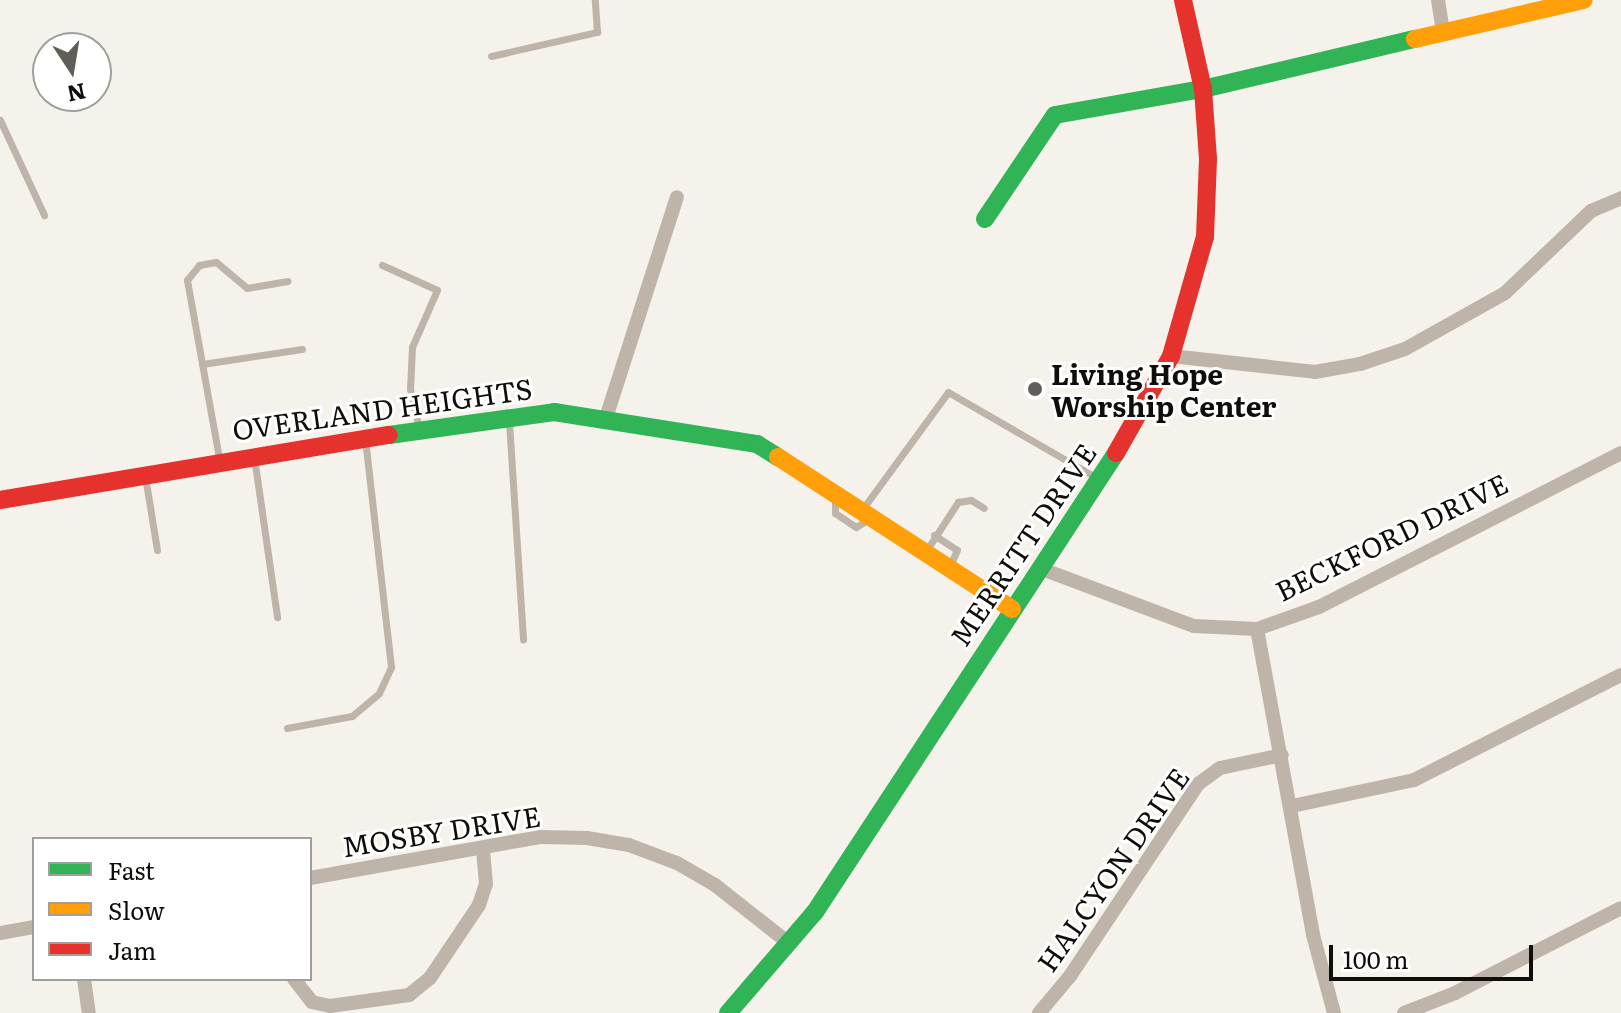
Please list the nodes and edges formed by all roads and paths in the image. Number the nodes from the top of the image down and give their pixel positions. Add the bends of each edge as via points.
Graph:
1 (595, 0) edge
2 (1183, 0) edge
3 (1438, 0) edge
4 (1584, 0) edge
5 (1443, 30) junction
6 (491, 56) dead end
7 (1203, 89) junction
8 (0, 120) edge
9 (677, 197) dead end
10 (1621, 198) edge
11 (44, 215) dead end
12 (985, 219) dead end
13 (382, 265) dead end
14 (287, 281) dead end
15 (302, 349) dead end
16 (1171, 356) junction
17 (202, 364) junction
18 (509, 416) junction
19 (605, 421) junction
20 (419, 428) junction
21 (365, 436) junction
22 (1621, 453) edge
23 (253, 454) junction
24 (220, 460) junction
25 (144, 474) junction
26 (1099, 479) junction
27 (0, 500) edge
28 (984, 508) dead end
29 (865, 514) junction
30 (934, 535) junction
31 (157, 550) dead end
32 (925, 553) junction
33 (948, 568) junction
34 (1042, 569) junction
35 (1012, 609) junction
36 (277, 617) dead end
37 (1257, 629) junction
38 (523, 640) dead end
39 (1621, 675) edge
40 (287, 728) dead end
41 (1282, 755) junction
42 (1292, 806) junction
43 (483, 848) junction
44 (312, 878) edge
45 (1621, 908) edge
46 (32, 927) edge
47 (0, 933) edge
48 (790, 944) junction
49 (84, 981) edge
50 (296, 981) edge
51 (89, 1013) edge
52 (728, 1013) edge
53 (1039, 1013) edge
54 (1334, 1013) edge
55 (1404, 1013) edge

1 - 6 lane via 597,32
2 - 7 street, MERRITT DRIVE
3 - 5 street
4 - 5 street
5 - 7 street
7 - 12 street via 1055,115
7 - 16 street, MERRITT DRIVE via 1208,159 1205,237
8 - 11 lane
9 - 19 street
10 - 16 street via 1591,211 1505,293 1405,349 1315,372
13 - 20 lane via 437,290 412,347 410,389
14 - 17 lane via 247,288 216,262 199,265 187,280
15 - 17 lane
16 - 26 street, MERRITT DRIVE
17 - 24 lane
18 - 19 street, OVERLAND HEIGHTS via 554,412
18 - 20 street, OVERLAND HEIGHTS
18 - 38 lane
19 - 29 street, OVERLAND HEIGHTS via 757,444
20 - 21 street, OVERLAND HEIGHTS
21 - 23 street, OVERLAND HEIGHTS
21 - 40 lane via 391,667 379,693 352,716
22 - 37 street, BECKFORD DRIVE via 1319,607
23 - 24 street, OVERLAND HEIGHTS
23 - 36 lane
24 - 25 street, OVERLAND HEIGHTS
25 - 27 street, OVERLAND HEIGHTS
25 - 31 lane
26 - 29 lane via 948,392
26 - 34 street, MERRITT DRIVE
28 - 30 lane via 971,500 958,502
29 - 32 street, OVERLAND HEIGHTS
30 - 32 lane
30 - 33 lane via 957,550
32 - 33 street, OVERLAND HEIGHTS
33 - 35 street, OVERLAND HEIGHTS
34 - 35 street, MERRITT DRIVE
34 - 37 street, BECKFORD DRIVE via 1194,626
35 - 48 street, MERRITT DRIVE
37 - 41 street
39 - 42 street via 1414,780
41 - 42 street
41 - 53 street, HALCYON DRIVE via 1220,768 1198,784 1070,976
42 - 54 street via 1313,935
43 - 44 street, MOSBY DRIVE
43 - 48 street, MOSBY DRIVE via 541,837 629,845 715,885
43 - 50 street via 486,884 479,905 430,978 409,995 330,1006 312,1002
45 - 55 street via 1455,993
46 - 47 street
48 - 52 street, MERRITT DRIVE
49 - 51 street

